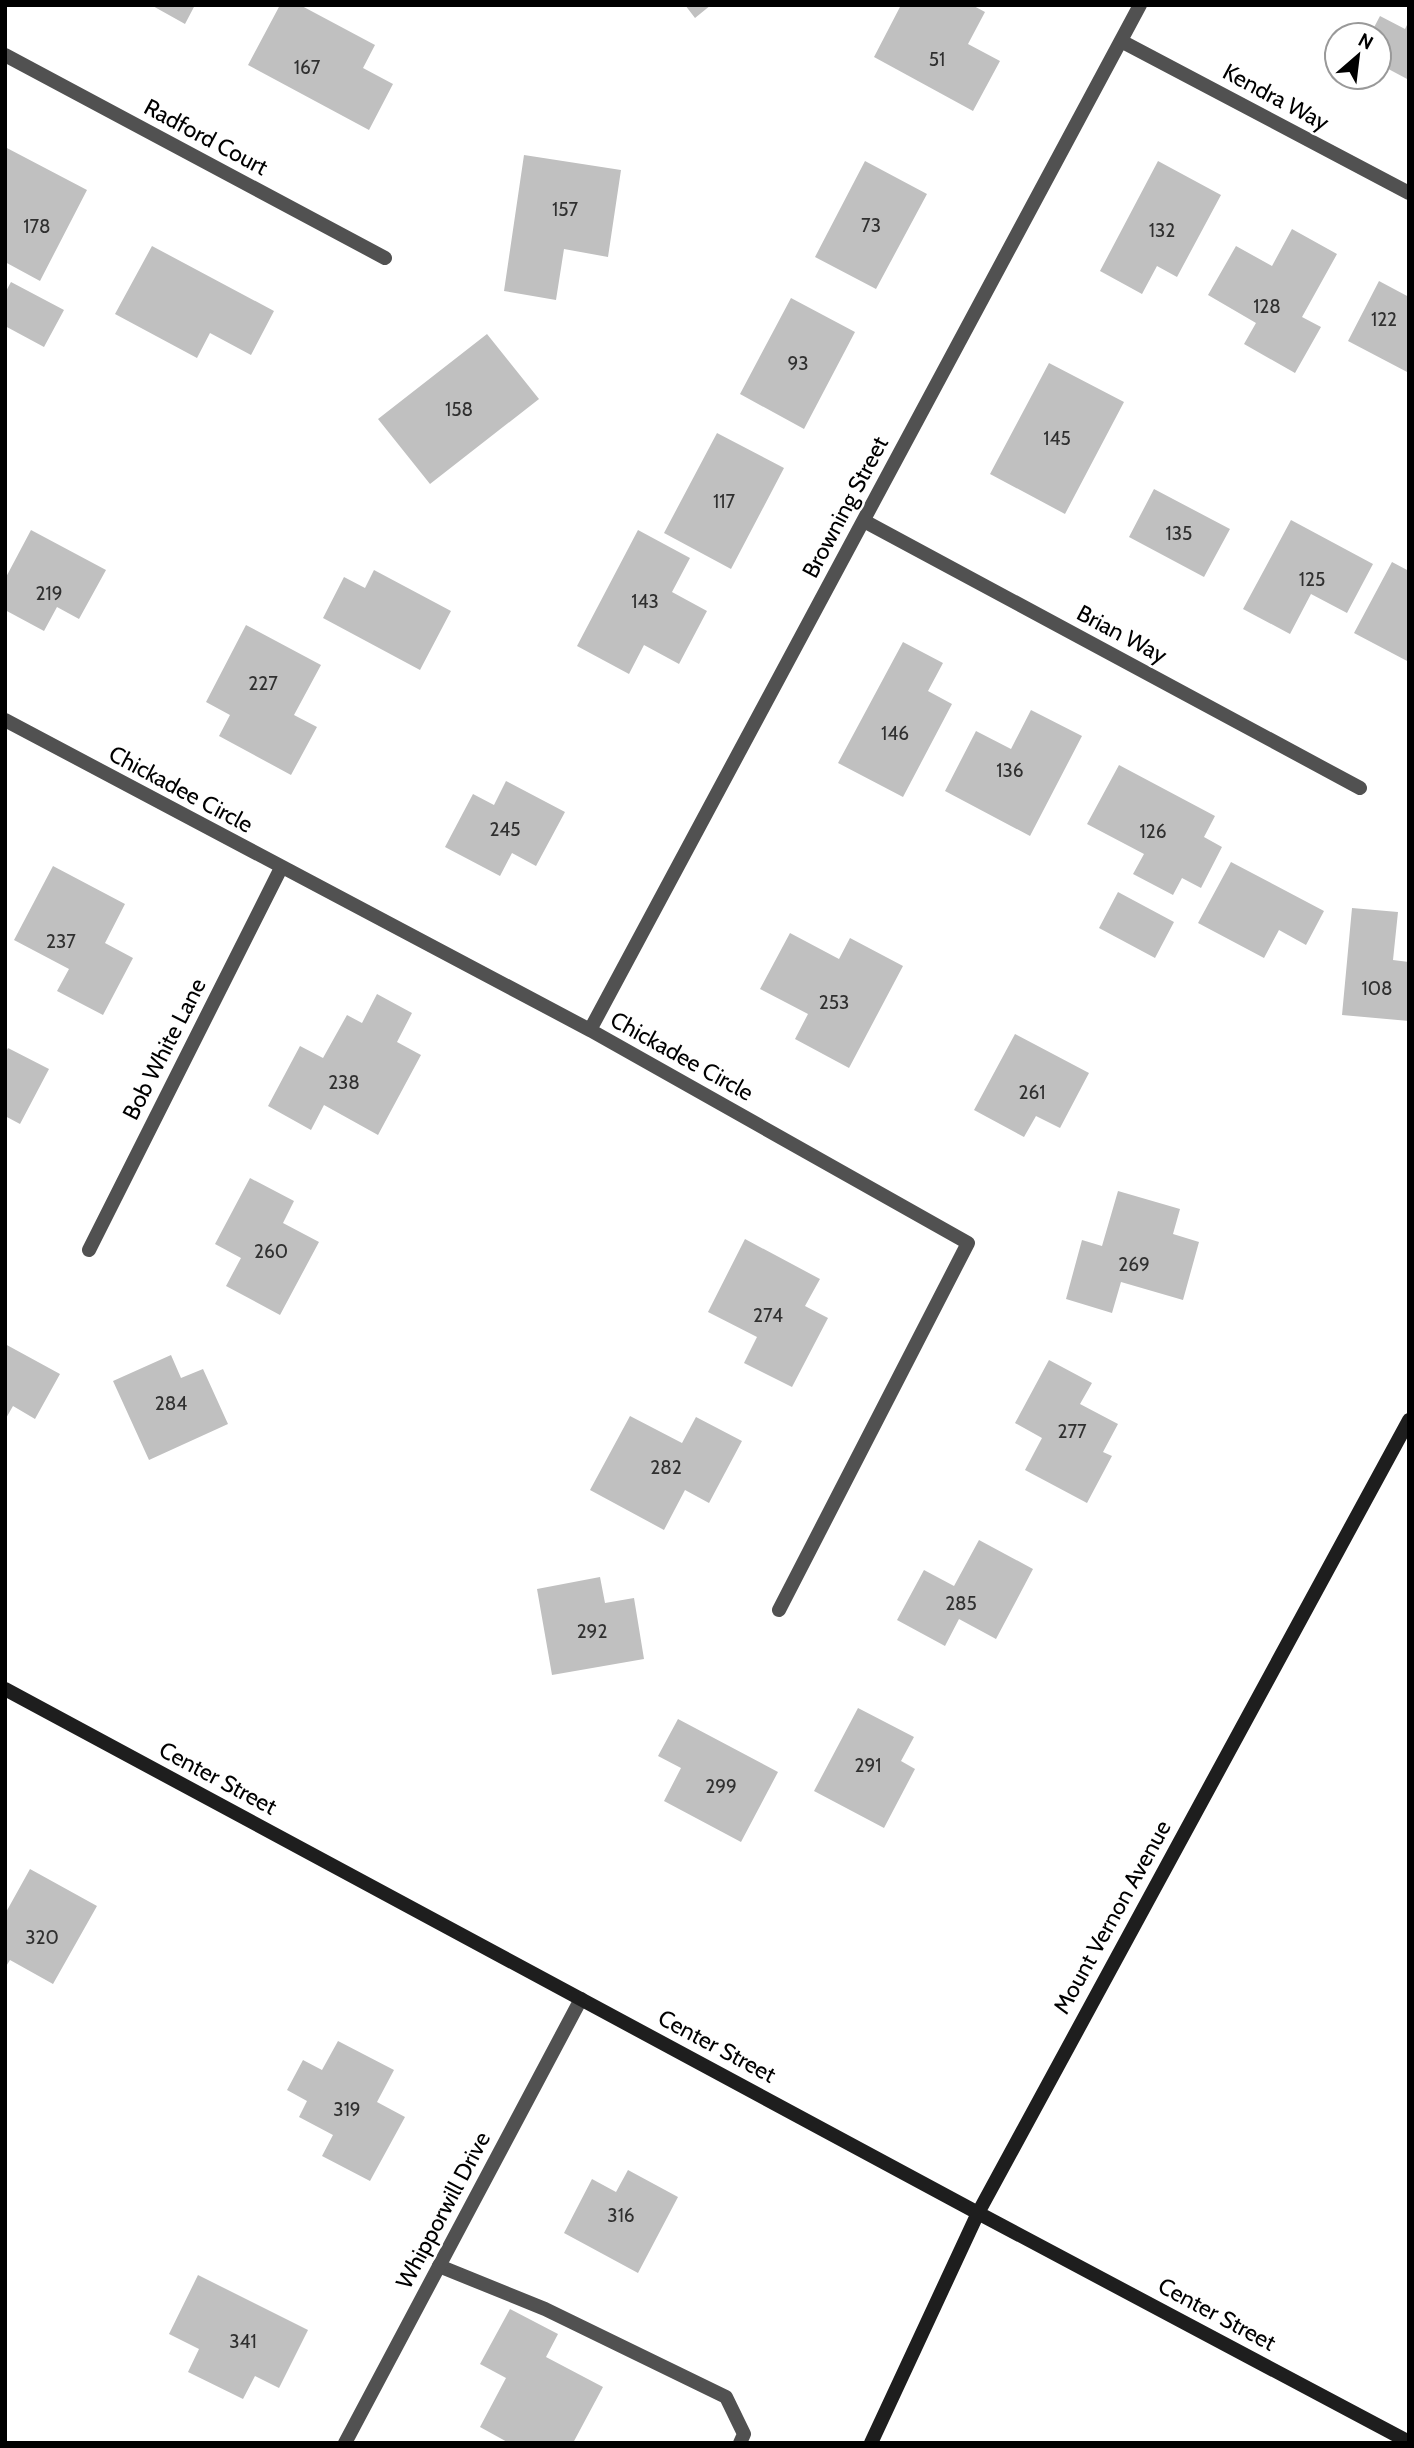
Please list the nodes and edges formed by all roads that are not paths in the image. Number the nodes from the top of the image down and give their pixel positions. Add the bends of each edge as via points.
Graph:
1 (1140, 5) edge
2 (1121, 41) junction
3 (5, 55) edge
4 (1409, 194) edge
5 (385, 258) dead end
6 (864, 521) junction
7 (5, 720) edge
8 (1360, 788) dead end
9 (281, 868) junction
10 (590, 1030) junction
11 (89, 1250) dead end
12 (1409, 1420) edge
13 (779, 1610) dead end
14 (5, 1689) edge
15 (581, 1999) junction
16 (978, 2213) junction
17 (439, 2266) junction
18 (1409, 2442) edge
19 (345, 2443) edge
20 (740, 2443) edge
21 (871, 2443) edge

1 - 2 street, Browning Street
2 - 4 street, Kendra Way
2 - 6 street, Browning Street
3 - 5 street, Radford Court
6 - 8 street, Brian Way
6 - 10 street, Browning Street
7 - 9 street, Chickadee Circle
9 - 10 street, Chickadee Circle
9 - 11 street, Bob White Lane
10 - 13 street, Chickadee Circle via 968,1243
12 - 16 main road, Mount Vernon Avenue
14 - 15 main road, Center Street
15 - 16 main road, Center Street
15 - 17 street, Whipporwill Drive
16 - 18 main road, Center Street
16 - 21 main road, Mount Vernon Avenue
17 - 19 street, Whipporwill Drive
17 - 20 street via 545,2309 726,2396 744,2434

